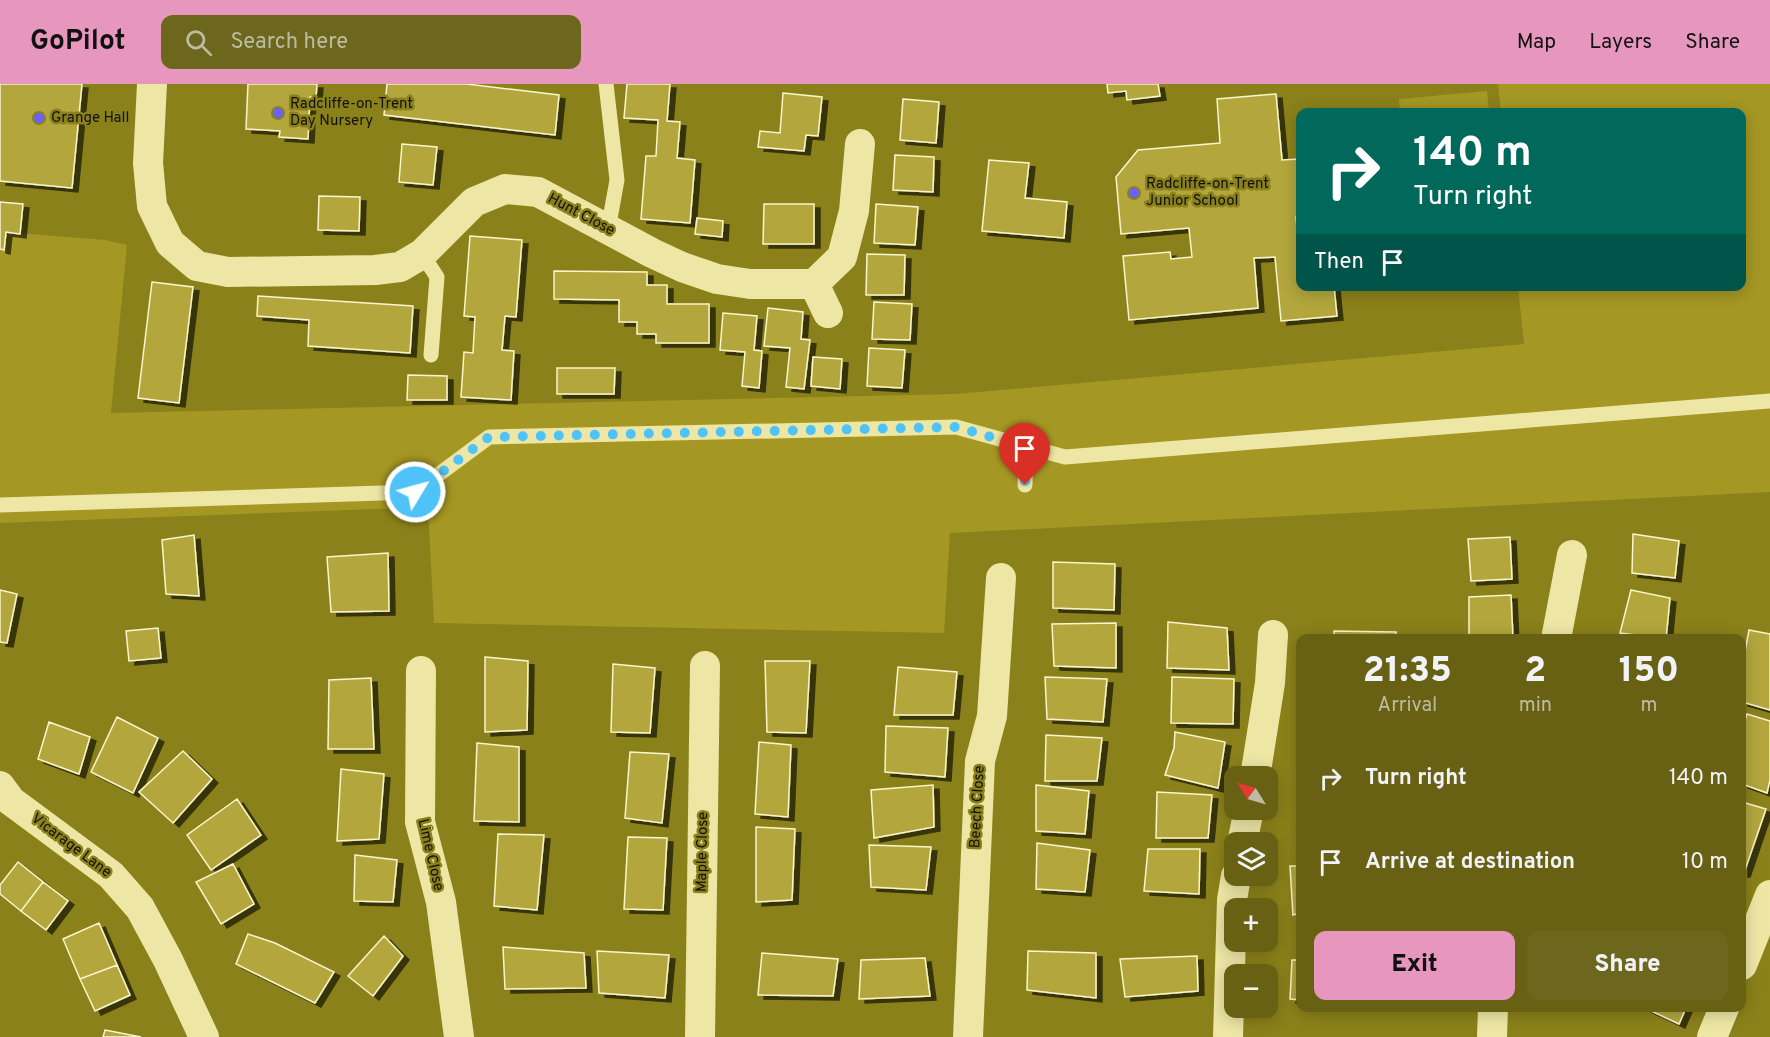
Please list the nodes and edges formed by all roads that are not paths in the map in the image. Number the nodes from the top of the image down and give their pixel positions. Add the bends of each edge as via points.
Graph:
1 (152, 84) edge
2 (606, 84) edge
3 (860, 144) dead end
4 (608, 230) junction
5 (422, 254) junction
6 (814, 284) junction
7 (828, 313) dead end
8 (430, 355) dead end
9 (1770, 401) edge
10 (1026, 447) junction
11 (1025, 485) dead end
12 (0, 505) edge
13 (1572, 555) dead end
14 (1001, 578) dead end
15 (1557, 634) edge
16 (1273, 635) dead end
17 (705, 666) dead end
18 (421, 672) dead end
19 (1257, 766) edge
20 (0, 786) edge
21 (1234, 886) edge
22 (1770, 895) edge
23 (1746, 955) edge
24 (1493, 1012) edge
25 (1722, 1012) edge
26 (204, 1037) edge
27 (459, 1037) edge
28 (700, 1037) edge
29 (968, 1037) edge
30 (1228, 1037) edge
31 (1492, 1037) edge
32 (1712, 1037) edge

1 - 5 street, Hunt Close via 148,163 152,206 170,243 197,266 228,272 375,270 400,267
2 - 4 lane via 617,180
3 - 6 street via 854,211 842,257
4 - 5 street, Hunt Close via 538,192 506,189 474,202
4 - 6 street, Hunt Close via 717,279 750,284
5 - 8 lane via 436,277
6 - 7 street
9 - 10 lane via 1065,457
10 - 11 lane
10 - 12 lane via 956,427 489,437 415,492
13 - 15 street
14 - 29 street, Beech Close via 992,716 980,761
16 - 19 street
17 - 28 street, Maple Close
18 - 27 street, Lime Close via 420,822 441,902
20 - 26 street, Vicarage Lane via 11,801 111,875 140,908
21 - 30 street
22 - 23 street
24 - 31 street
25 - 32 street

